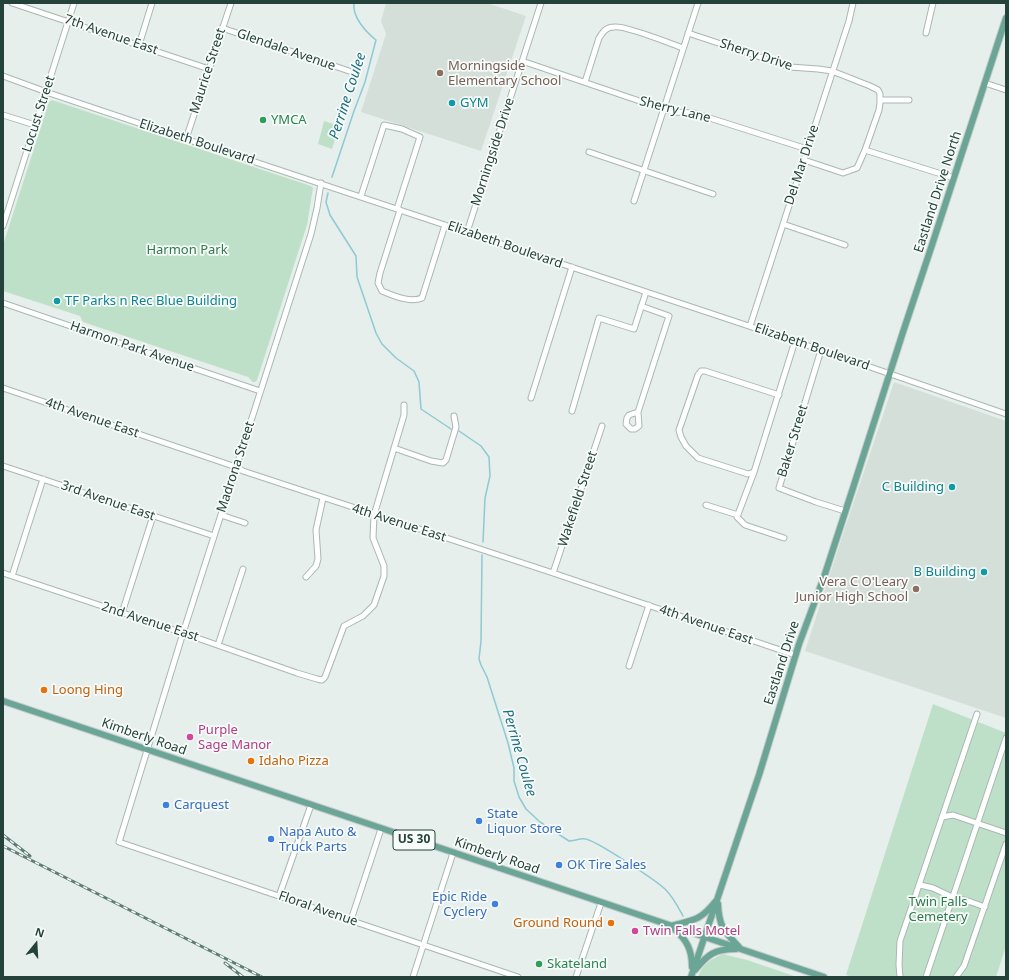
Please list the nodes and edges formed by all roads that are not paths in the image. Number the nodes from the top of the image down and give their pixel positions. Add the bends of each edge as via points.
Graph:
1 (12, 3) edge
2 (74, 3) edge
3 (152, 3) edge
4 (231, 3) edge
5 (541, 3) edge
6 (698, 3) edge
7 (853, 3) edge
8 (933, 3) edge
9 (1006, 18) edge
10 (68, 21) junction
11 (222, 28) junction
12 (688, 33) junction
13 (926, 33) dead end
14 (138, 45) junction
15 (683, 48) junction
16 (522, 61) junction
17 (209, 69) junction
18 (349, 71) dead end
19 (832, 71) junction
20 (3, 76) edge
21 (585, 82) junction
22 (985, 83) junction
23 (1006, 90) edge
24 (46, 91) junction
25 (880, 100) junction
26 (909, 100) dead end
27 (663, 109) junction
28 (3, 115) edge
29 (35, 125) junction
30 (186, 139) junction
31 (807, 149) junction
32 (865, 150) junction
33 (589, 152) dead end
34 (804, 160) junction
35 (644, 170) junction
36 (954, 178) junction
37 (321, 183) junction
38 (713, 194) dead end
39 (361, 196) junction
40 (634, 201) dead end
41 (399, 209) junction
42 (783, 224) junction
43 (3, 225) edge
44 (445, 225) junction
45 (467, 232) junction
46 (845, 245) dead end
47 (572, 267) junction
48 (646, 292) junction
49 (3, 303) edge
50 (641, 306) junction
51 (750, 326) junction
52 (795, 341) junction
53 (821, 350) junction
54 (889, 373) junction
55 (3, 388) edge
56 (260, 391) junction
57 (779, 395) junction
58 (531, 398) dead end
59 (404, 405) dead end
60 (572, 411) dead end
61 (638, 412) dead end
62 (1006, 414) edge
63 (454, 416) dead end
64 (602, 426) dead end
65 (394, 448) junction
66 (3, 466) edge
67 (236, 467) junction
68 (754, 472) junction
69 (43, 479) junction
70 (323, 498) junction
71 (706, 504) dead end
72 (845, 511) junction
73 (221, 515) junction
74 (374, 515) junction
75 (738, 515) junction
76 (153, 516) junction
77 (245, 523) dead end
78 (214, 536) junction
79 (784, 538) dead end
80 (243, 569) dead end
81 (3, 573) edge
82 (553, 573) junction
83 (12, 576) junction
84 (306, 577) dead end
85 (649, 605) junction
86 (122, 613) junction
87 (183, 633) junction
88 (218, 645) junction
89 (796, 655) junction
90 (629, 666) dead end
91 (3, 702) edge
92 (976, 714) dead end
93 (1006, 738) edge
94 (146, 750) junction
95 (311, 805) junction
96 (942, 817) junction
97 (977, 824) junction
98 (381, 829) junction
99 (1006, 833) edge
100 (118, 842) joint
101 (1006, 844) edge
102 (453, 853) junction
103 (920, 885) junction
104 (279, 896) junction
105 (952, 897) junction
106 (718, 899) junction
107 (601, 903) junction
108 (985, 907) junction
109 (351, 920) junction
110 (671, 926) junction
111 (705, 937) junction
112 (424, 945) junction
113 (741, 948) junction
114 (692, 975) edge
115 (413, 977) edge
116 (518, 977) edge
117 (576, 977) edge
118 (824, 977) edge
119 (900, 977) edge
120 (926, 977) edge
121 (956, 977) edge

1 - 10 street, 7th Avenue East
2 - 10 street, Locust Street
3 - 14 street
4 - 11 street, Maurice Street
5 - 16 street, Morningside Drive
6 - 12 street
7 - 19 street, Del Mar Drive
8 - 13 street
9 - 22 main road, Eastland Drive North
10 - 14 street, 7th Avenue East
10 - 24 street, Locust Street
11 - 17 street, Maurice Street
11 - 18 street, Glendale Avenue
12 - 15 street
12 - 19 street, Sherry Drive via 790,67
14 - 17 street, 7th Avenue East
15 - 21 street via 621,26 608,28 600,38
15 - 27 street
16 - 21 street, Sherry Lane
16 - 45 street, Morningside Drive
17 - 30 street, Maurice Street
19 - 25 street, Sherry Drive via 878,90
19 - 31 street, Del Mar Drive
20 - 24 street, Elizabeth Boulevard
21 - 27 street, Sherry Lane
22 - 23 street
22 - 36 main road, Eastland Drive North
24 - 29 street, Locust Street
24 - 30 street, Elizabeth Boulevard
25 - 26 street
25 - 32 street
27 - 31 street, Sherry Lane via 694,113
27 - 35 street
28 - 29 street
29 - 43 street, Locust Street
30 - 37 street, Elizabeth Boulevard
31 - 34 street, Del Mar Drive
32 - 34 street via 857,168 843,173
32 - 36 street
33 - 35 street
34 - 42 street, Del Mar Drive
35 - 38 street
35 - 40 street
36 - 54 main road, Eastland Drive North
37 - 39 street, Elizabeth Boulevard
37 - 56 street, Madrona Street via 310,234
39 - 41 street, Elizabeth Boulevard
39 - 41 street via 384,125 402,129 420,137
41 - 44 street, Elizabeth Boulevard
41 - 44 street via 378,283 382,291 393,296 415,301 422,298
42 - 46 street
42 - 51 street, Del Mar Drive
44 - 45 street, Elizabeth Boulevard
45 - 47 street, Elizabeth Boulevard
47 - 48 street, Elizabeth Boulevard
47 - 58 street
48 - 50 street
48 - 51 street, Elizabeth Boulevard
49 - 56 street, Harmon Park Avenue
50 - 60 street via 634,329 599,318
50 - 61 street via 669,316
51 - 52 street, Elizabeth Boulevard
52 - 53 street, Elizabeth Boulevard
52 - 57 street
53 - 54 street, Elizabeth Boulevard
53 - 72 street, Baker Street via 779,488
54 - 62 street, Elizabeth Boulevard
54 - 72 main road, Eastland Drive
55 - 67 street, 4th Avenue East
56 - 67 street, Madrona Street
57 - 68 street
57 - 68 street via 701,371 679,430 686,446 698,458 748,474
59 - 65 street via 404,415
63 - 65 street via 456,427 446,460 442,463
64 - 82 street, Wakefield Street
65 - 74 street
66 - 69 street, 3rd Avenue East
67 - 70 street, 4th Avenue East
67 - 73 street, Madrona Street
68 - 75 street
69 - 76 street, 3rd Avenue East
69 - 83 street
70 - 74 street, 4th Avenue East
70 - 84 street via 316,530 318,559 316,566
71 - 75 street
72 - 89 main road, Eastland Drive
73 - 77 street
73 - 78 street, Madrona Street
74 - 82 street, 4th Avenue East
74 - 88 street, 2nd Avenue East via 373,538 384,566 384,576 374,605 362,616 344,626 322,680
75 - 79 street via 745,525
76 - 78 street, 3rd Avenue East
76 - 86 street
78 - 87 street, Madrona Street
80 - 88 street
81 - 83 street, 2nd Avenue East
82 - 85 street, 4th Avenue East
83 - 86 street, 2nd Avenue East
85 - 89 street, 4th Avenue East
85 - 90 street
86 - 87 street, 2nd Avenue East
87 - 88 street, 2nd Avenue East
87 - 94 street, Madrona Street
89 - 106 main road, Eastland Drive
91 - 94 main road, Kimberly Road / US 30
92 - 96 street
93 - 97 street
94 - 95 main road, Kimberly Road / US 30
94 - 100 street, Madrona Street
95 - 98 main road, Kimberly Road / US 30
95 - 104 street
96 - 97 street via 953,815
96 - 103 street
97 - 99 street
97 - 105 street
98 - 102 main road, Kimberly Road / US 30
98 - 109 street
100 - 104 street, Floral Avenue
101 - 108 street
102 - 107 main road, Kimberly Road / US 30
102 - 112 street
103 - 105 street
103 - 119 street via 900,942
104 - 109 street, Floral Avenue
105 - 108 street
105 - 120 street
106 - 110 main road via 699,918
106 - 111 main road, Eastland Drive
106 - 113 main road via 721,925 726,934
107 - 110 main road, Kimberly Road / US 30
107 - 117 street
108 - 121 street via 964,966
109 - 112 street, Floral Avenue
110 - 111 main road, Kimberly Road / US 30
110 - 114 main road via 689,946 692,953
111 - 113 main road, Kimberly Road / US 30
111 - 114 main road, Eastland Drive
112 - 115 street
112 - 116 street, Floral Avenue
113 - 114 main road via 728,949 708,956
113 - 118 main road, Kimberly Road / US 30

